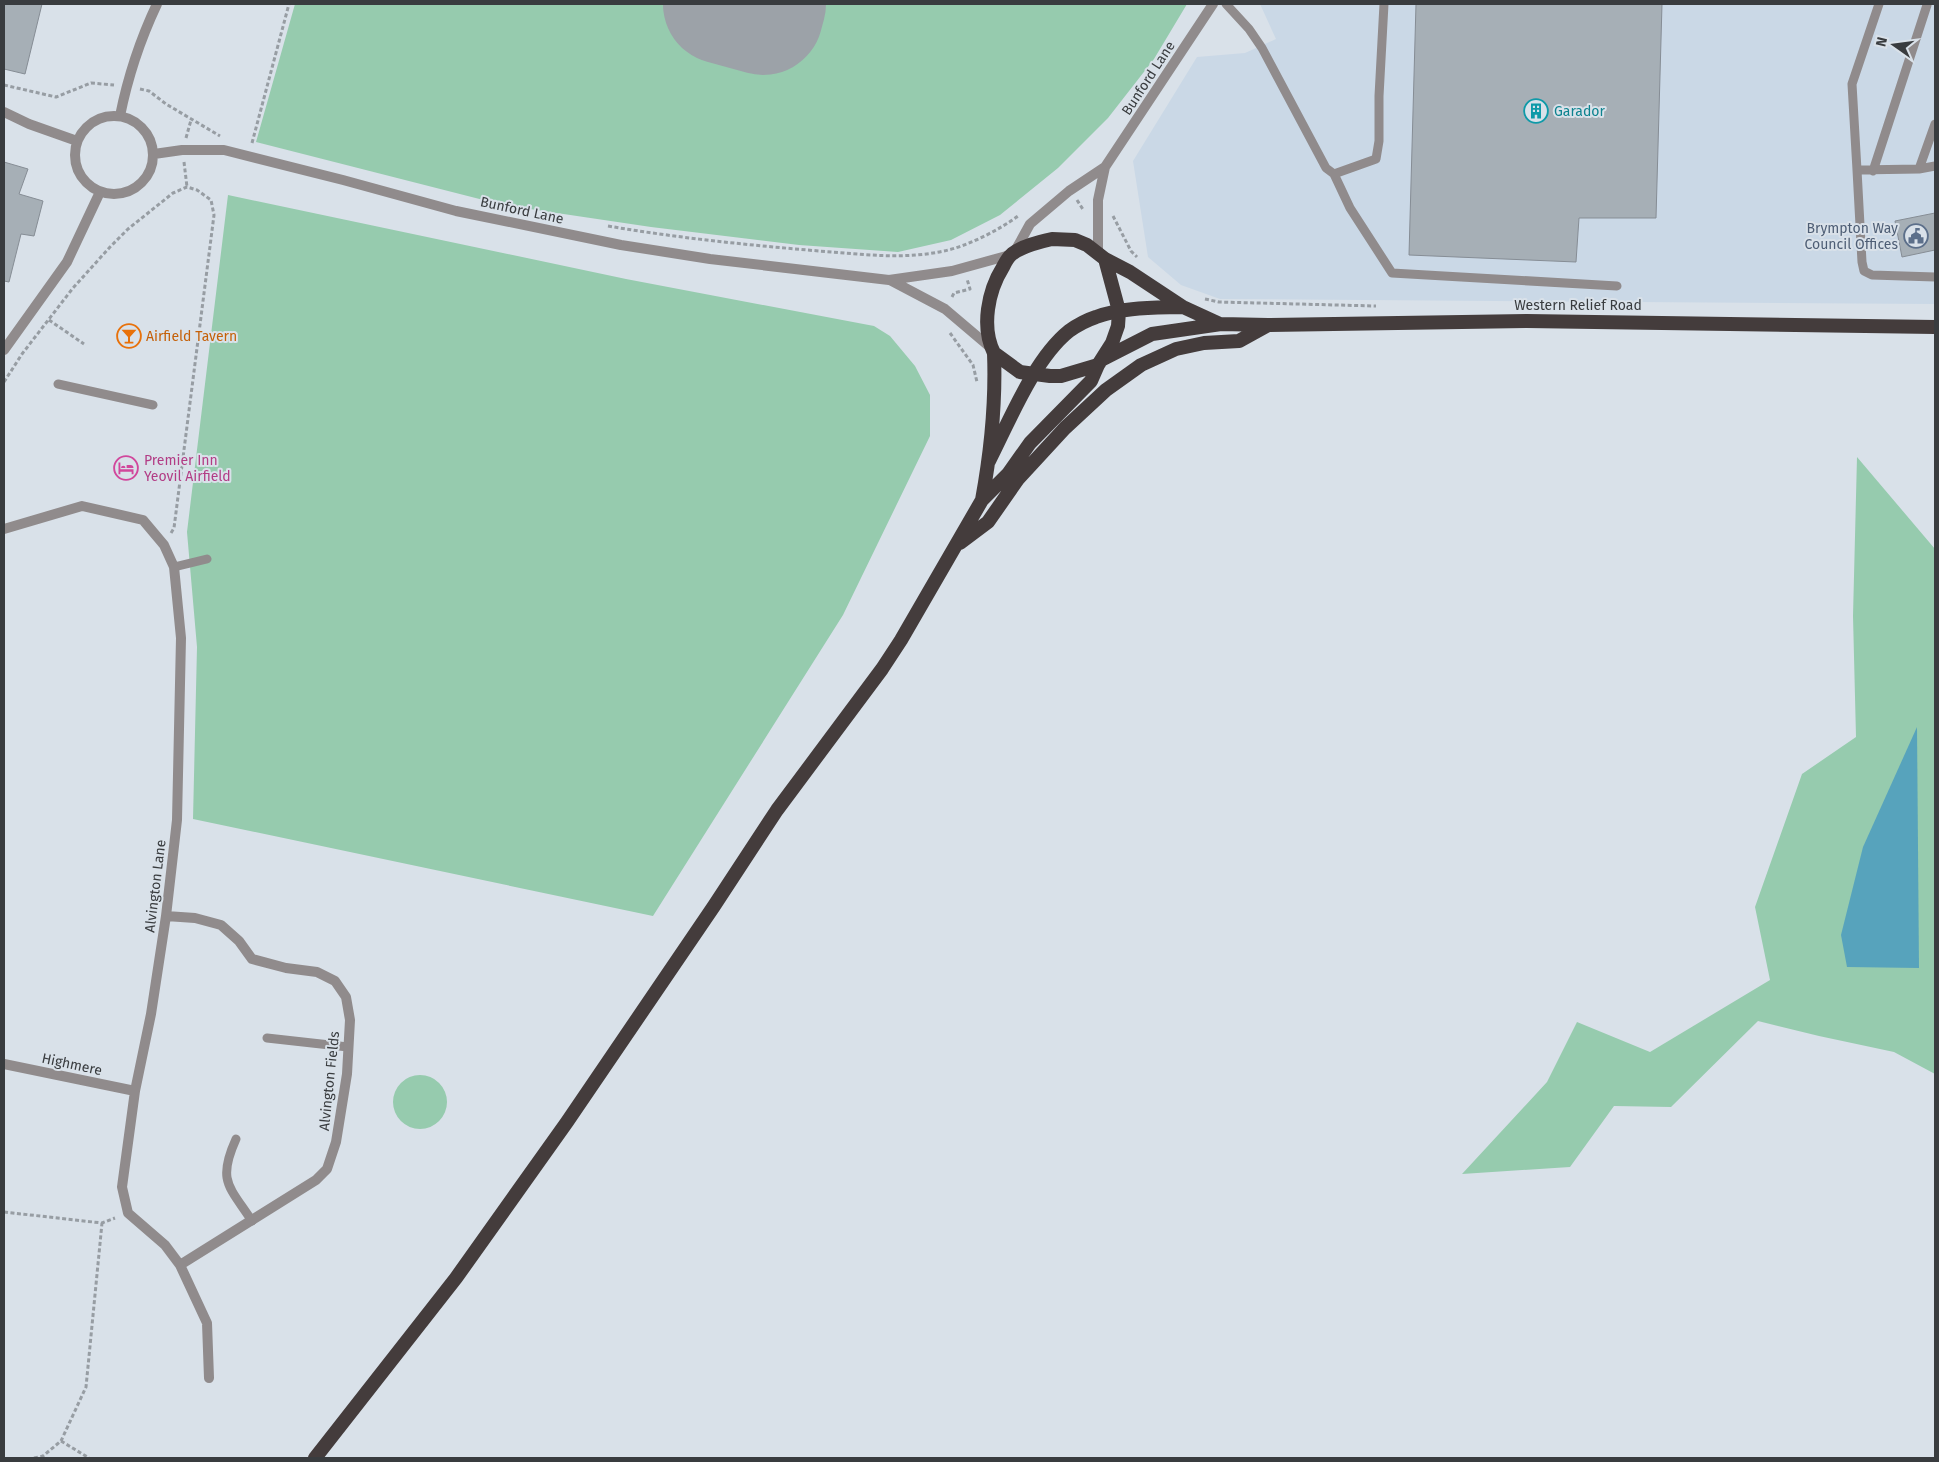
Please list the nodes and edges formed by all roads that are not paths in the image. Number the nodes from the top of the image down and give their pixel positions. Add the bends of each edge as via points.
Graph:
1 (157, 4) edge
2 (1213, 4) edge
3 (1226, 4) edge
4 (1384, 4) edge
5 (1879, 4) edge
6 (1928, 6) edge
7 (4, 112) edge
8 (120, 116) junction
9 (1935, 124) edge
10 (77, 141) junction
11 (154, 154) junction
12 (1935, 166) edge
13 (1105, 167) junction
14 (1919, 169) junction
15 (1857, 170) junction
16 (1873, 171) junction
17 (1334, 174) junction
18 (100, 192) junction
19 (1012, 254) junction
20 (1101, 256) junction
21 (1935, 276) edge
22 (889, 280) junction
23 (1617, 286) dead end
24 (1183, 307) junction
25 (1120, 311) junction
26 (1220, 324) junction
27 (1268, 325) junction
28 (1935, 327) edge
29 (4, 350) edge
30 (993, 351) junction
31 (1101, 362) junction
32 (1034, 375) junction
33 (58, 384) dead end
34 (153, 405) dead end
35 (989, 461) junction
36 (982, 500) junction
37 (4, 529) edge
38 (954, 548) junction
39 (207, 559) dead end
40 (174, 567) junction
41 (166, 916) junction
42 (267, 1038) dead end
43 (348, 1046) junction
44 (4, 1064) edge
45 (135, 1091) junction
46 (236, 1140) dead end
47 (252, 1221) junction
48 (180, 1265) junction
49 (209, 1378) dead end
50 (315, 1458) edge

1 - 8 street via 142,37
2 - 13 street, Bunford Lane
3 - 17 lane via 1262,48 1326,168
4 - 17 lane via 1376,159
5 - 15 lane via 1852,84
6 - 16 lane
7 - 10 street
8 - 10 street via 94,121
8 - 11 street via 140,125 152,143
9 - 14 lane
10 - 18 street via 76,165 89,186
11 - 18 street via 152,167 137,187 119,194
11 - 22 street, Bunford Lane via 224,150 456,211 611,243 710,259
12 - 14 lane
13 - 19 street, Bunford Lane via 1069,191 1030,224
13 - 20 street, Bunford Lane via 1098,200
14 - 16 lane
15 - 16 lane
15 - 21 lane via 1864,270 1872,275
17 - 23 lane via 1350,208 1392,273
18 - 29 street via 67,262
19 - 20 highway, Western Relief Road via 1052,239 1076,240
19 - 22 street, Bunford Lane via 964,268
19 - 30 highway via 996,278 988,302
20 - 24 highway, Western Relief Road
20 - 25 highway
22 - 30 street, Bunford Lane via 945,309
24 - 25 highway
24 - 26 highway, Western Relief Road
25 - 31 highway via 1112,343
25 - 32 highway via 1096,317 1070,330
26 - 27 highway, Western Relief Road
26 - 31 highway, Western Relief Road via 1152,334
27 - 28 highway, Western Relief Road via 1537,321
27 - 38 highway via 1239,341 1204,342 1176,349 1142,365 1106,390 1018,479 988,522
30 - 32 highway via 1020,372
30 - 35 highway via 995,391
31 - 32 highway, Western Relief Road via 1061,376
31 - 36 highway via 1090,381 1030,443 1008,474
32 - 35 highway
33 - 34 lane
35 - 36 highway
36 - 38 highway
37 - 40 street, Alvington Lane via 82,506 143,520 164,545
38 - 50 highway via 882,669 777,810 566,1122 456,1278
39 - 40 lane
40 - 41 street, Alvington Lane via 181,638 178,820
41 - 43 street, Alvington Fields via 195,918 221,925 252,959 316,972 335,981 346,997 350,1020
41 - 45 street, Alvington Lane
42 - 43 lane
43 - 47 street, Alvington Fields via 336,1142 327,1169 316,1180
44 - 45 street, Highmere
45 - 48 street, Alvington Lane via 122,1188 128,1213 166,1245
46 - 47 lane via 225,1174 227,1183
47 - 48 street, Alvington Fields
48 - 49 street via 207,1323

